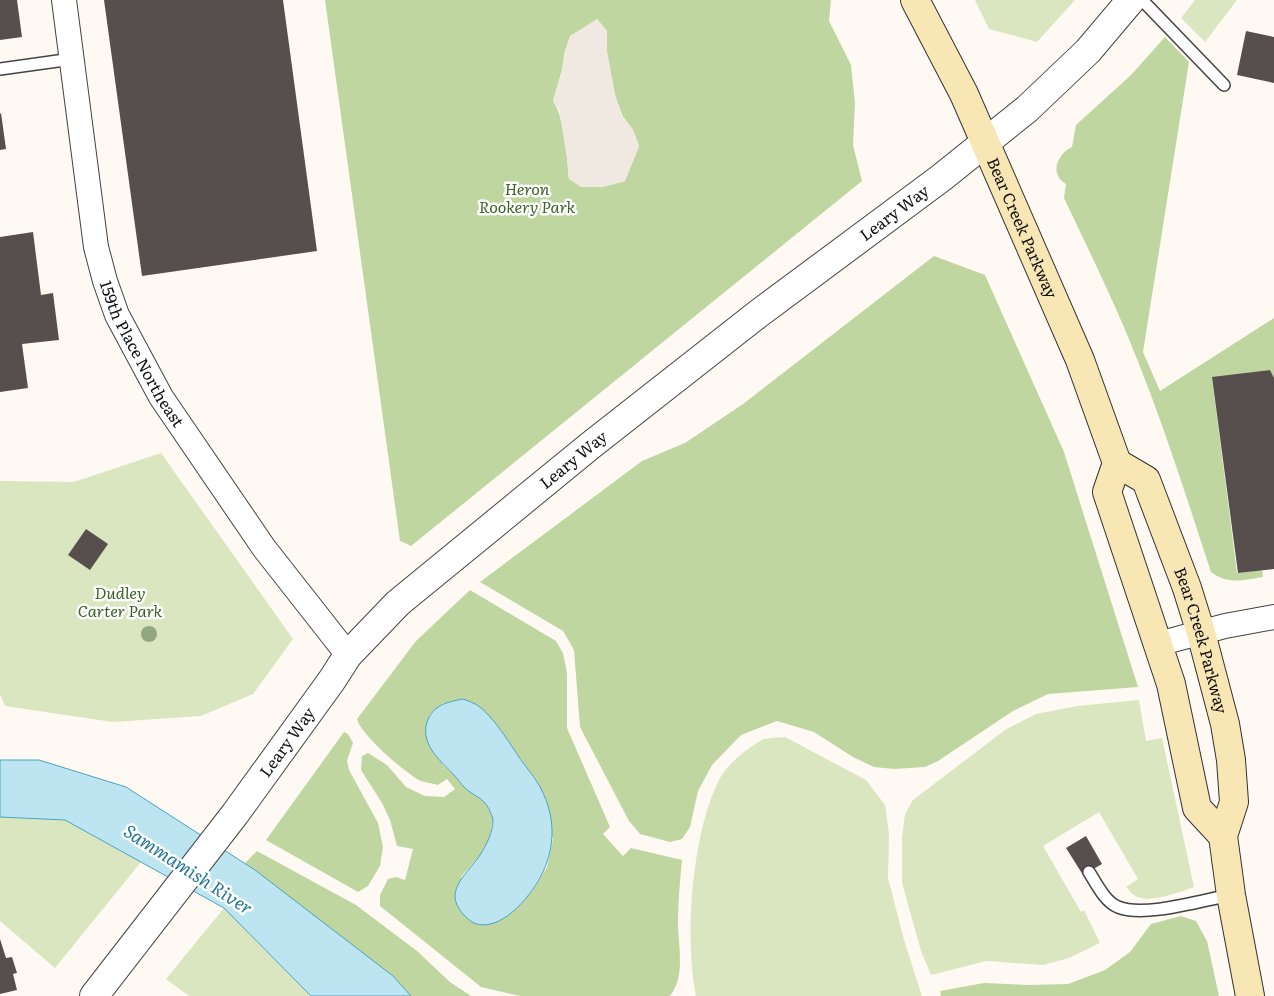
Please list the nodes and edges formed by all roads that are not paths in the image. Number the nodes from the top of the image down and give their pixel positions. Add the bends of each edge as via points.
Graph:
1 (64, 0) edge
2 (915, 0) edge
3 (1131, 0) edge
4 (1142, 0) edge
5 (72, 60) junction
6 (0, 69) edge
7 (1224, 84) dead end
8 (984, 144) junction
9 (1118, 463) junction
10 (1274, 617) edge
11 (1201, 633) junction
12 (1158, 644) junction
13 (348, 655) junction
14 (1223, 836) junction
15 (1088, 872) dead end
16 (1231, 895) junction
17 (94, 996) edge
18 (1250, 996) edge

1 - 5 street, 159th Place Northeast
2 - 8 main road, Bear Creek Parkway via 964,94
3 - 8 street, Leary Way via 1056,83
4 - 7 lane
5 - 6 lane
5 - 13 street, 159th Place Northeast via 96,247 117,315 161,397 182,428 264,548
8 - 9 main road, Bear Creek Parkway via 1080,360
8 - 13 street, Leary Way via 758,314 584,451 398,603
9 - 11 main road, Bear Creek Parkway via 1146,480
9 - 12 main road via 1107,492
10 - 11 street
11 - 12 street
11 - 14 main road, Bear Creek Parkway via 1225,724 1230,760 1234,802
12 - 14 main road via 1173,693 1196,808
13 - 17 street, Leary Way via 235,814
14 - 16 main road, Bear Creek Parkway
15 - 16 lane via 1118,907 1147,911
16 - 18 main road, Bear Creek Parkway

